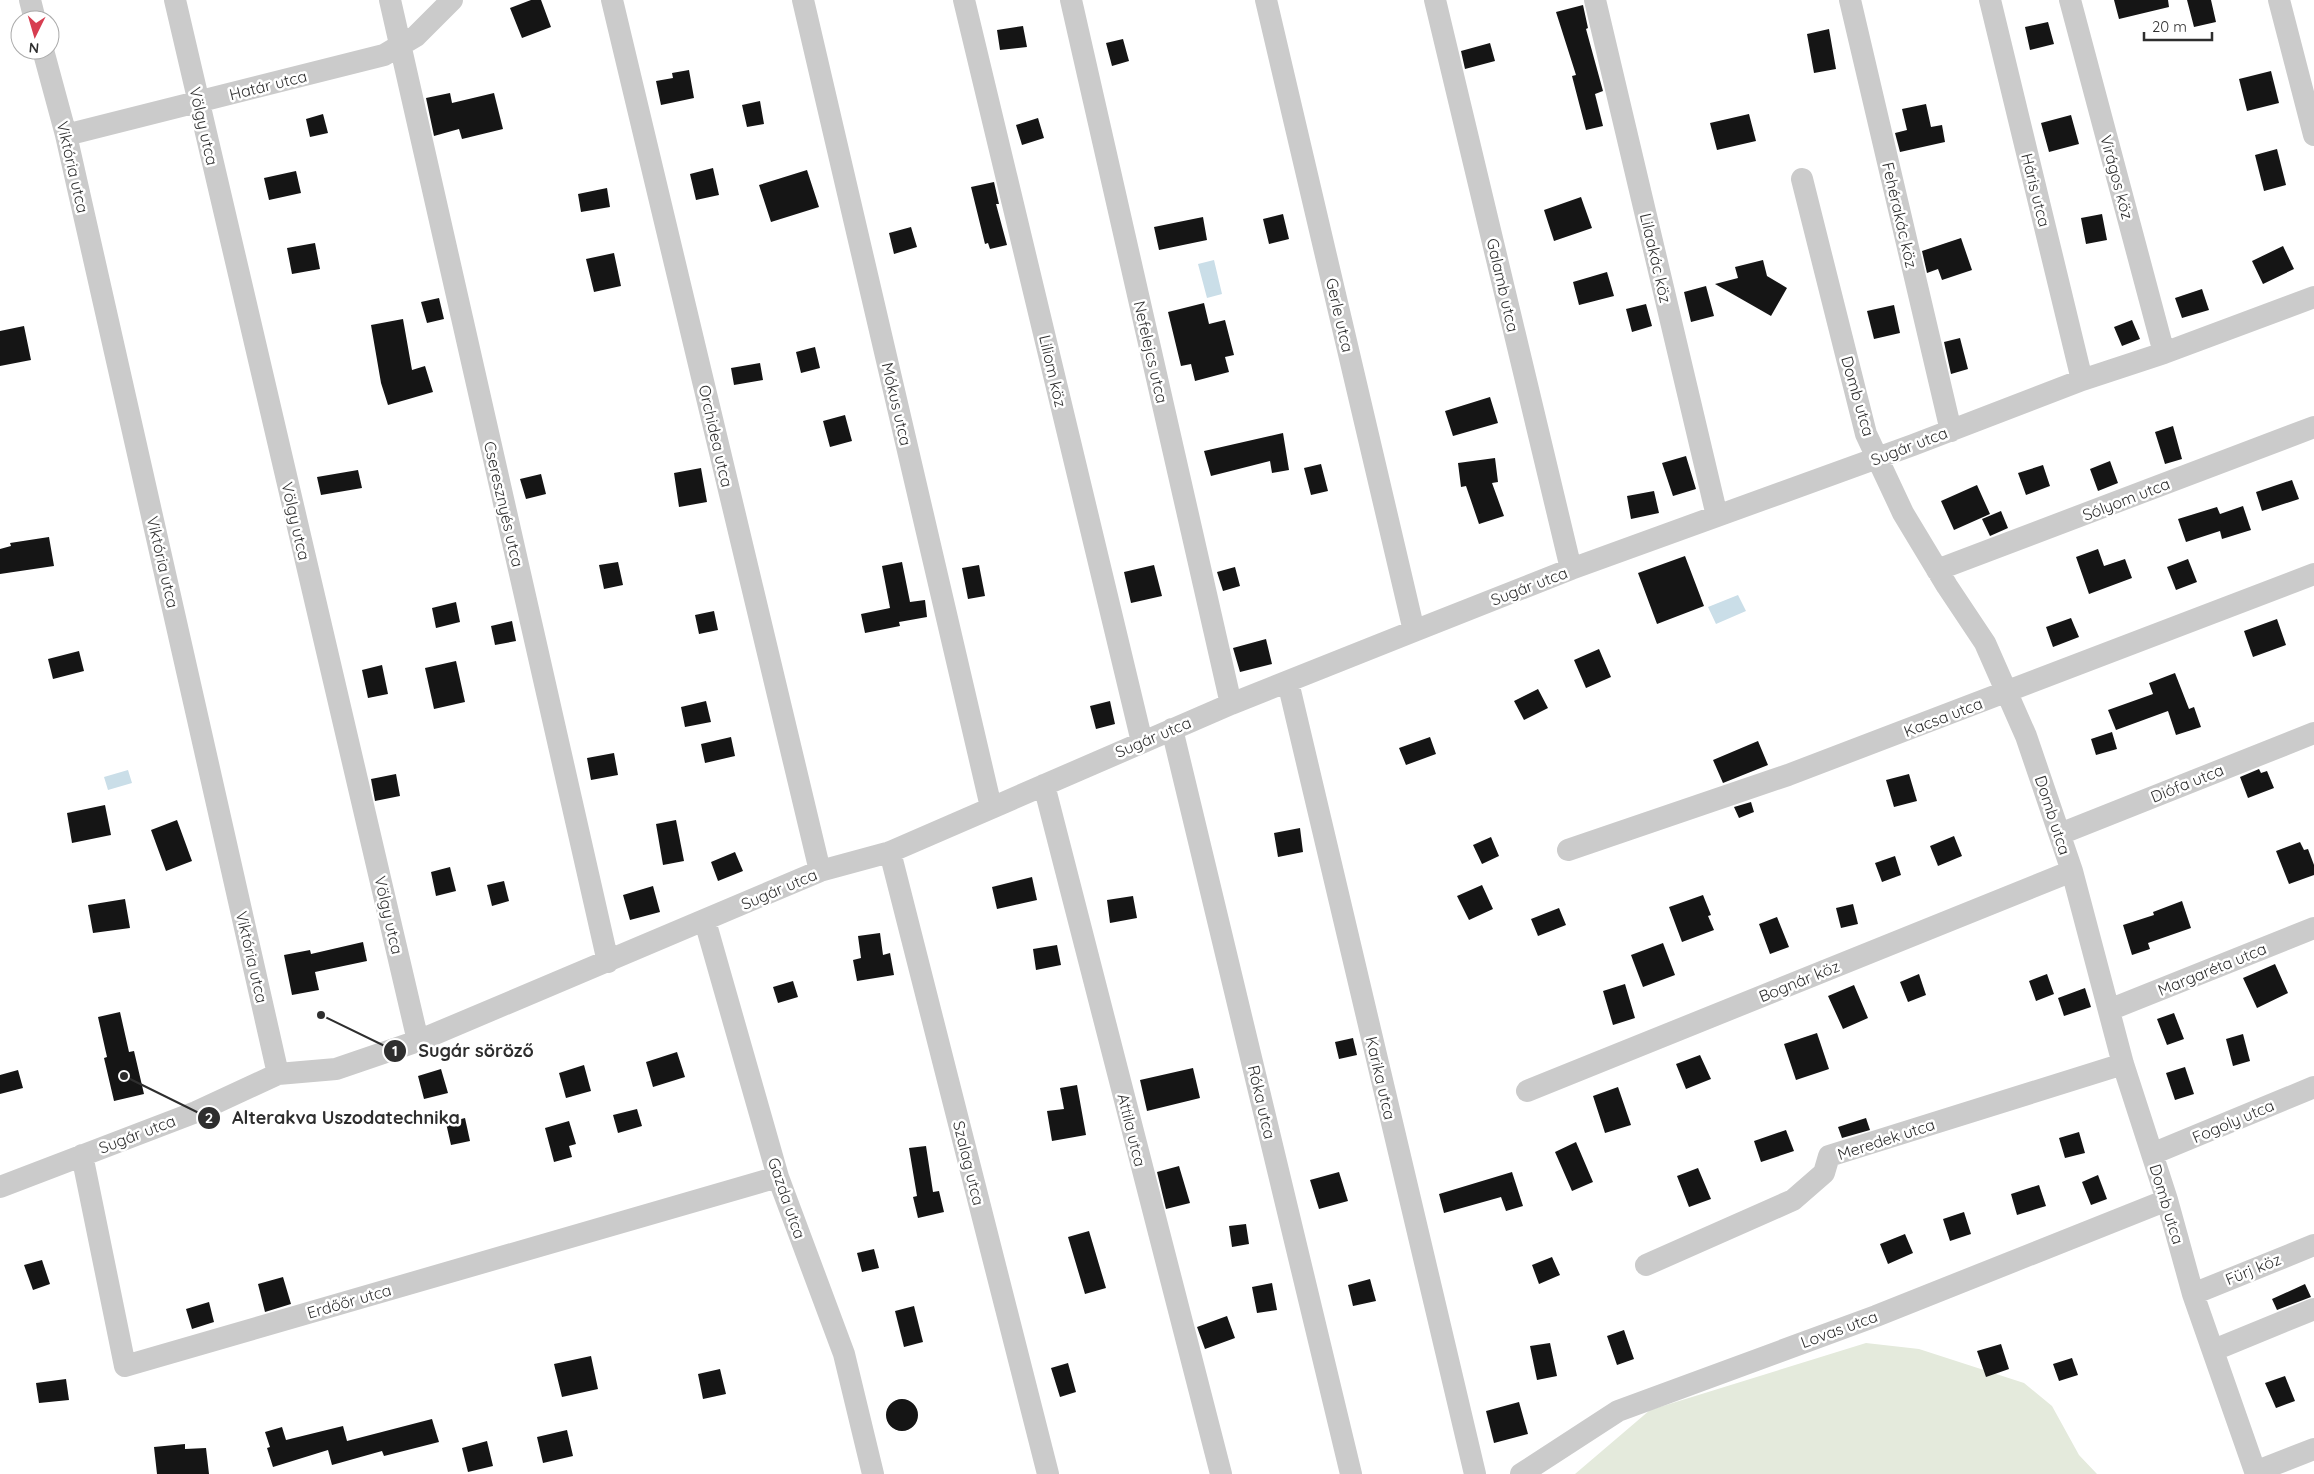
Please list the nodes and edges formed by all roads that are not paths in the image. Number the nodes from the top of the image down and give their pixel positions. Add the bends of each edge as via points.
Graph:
1 (175, 0) edge
2 (390, 0) edge
3 (452, 0) edge
4 (612, 0) edge
5 (803, 0) edge
6 (964, 0) edge
7 (1071, 0) edge
8 (1266, 0) edge
9 (1435, 0) edge
10 (1595, 0) edge
11 (1850, 0) edge
12 (1990, 0) edge
13 (2070, 0) edge
14 (2279, 0) edge
15 (401, 47) junction
16 (46, 60) edge
17 (198, 103) junction
18 (66, 135) junction
19 (2314, 135) edge
20 (1802, 179) dead end
21 (2314, 297) edge
22 (2164, 354) junction
23 (2082, 380) junction
24 (2314, 427) edge
25 (1950, 430) junction
26 (1878, 458) junction
27 (1717, 516) junction
28 (1571, 569) junction
29 (1937, 570) junction
30 (2314, 574) edge
31 (1414, 631) junction
32 (1288, 682) junction
33 (2006, 692) junction
34 (1232, 704) junction
35 (1172, 729) junction
36 (2314, 733) edge
37 (1142, 742) junction
38 (1044, 786) junction
39 (991, 808) junction
40 (2060, 834) junction
41 (1568, 850) dead end
42 (890, 852) junction
43 (820, 871) junction
44 (2072, 871) junction
45 (705, 921) junction
46 (2314, 928) edge
47 (608, 962) junction
48 (2109, 1010) junction
49 (418, 1041) junction
50 (2123, 1064) junction
51 (278, 1074) junction
52 (2314, 1087) edge
53 (1527, 1091) dead end
54 (2152, 1154) junction
55 (82, 1155) junction
56 (778, 1177) junction
57 (0, 1188) edge
58 (2167, 1200) junction
59 (2314, 1245) edge
60 (1646, 1265) dead end
61 (2193, 1294) junction
62 (2314, 1309) edge
63 (2214, 1350) junction
64 (2314, 1449) edge
65 (2255, 1473) edge
66 (873, 1474) edge
67 (1048, 1474) edge
68 (1221, 1474) edge
69 (1351, 1474) edge
70 (1475, 1474) edge
71 (1521, 1474) edge

1 - 17 street, Völgy utca
2 - 15 street, Cseresznyés utca
3 - 15 street, Határ utca
4 - 43 street, Orchidea utca
5 - 39 street, Mókus utca
6 - 37 street, Liliom köz
7 - 34 street, Nefelejcs utca
8 - 31 street, Gerle utca
9 - 28 street, Galamb utca
10 - 27 street, Lilaakác köz
11 - 25 street, Fehérakác köz
12 - 23 street, Háris utca
13 - 22 street, Virágos köz
14 - 19 street
15 - 17 street, Határ utca via 384,55
15 - 47 street, Cseresznyés utca
16 - 18 street, Viktória utca
17 - 18 street, Határ utca
17 - 49 street, Völgy utca
18 - 51 street, Viktória utca
20 - 26 street, Domb utca via 1866,434
21 - 22 street, Sugár utca
22 - 23 street, Sugár utca
23 - 25 street, Sugár utca
24 - 29 street, Sólyom utca
25 - 26 street, Sugár utca
26 - 27 street, Sugár utca
26 - 29 street, Domb utca via 1902,513
27 - 28 street, Sugár utca
28 - 31 street, Sugár utca
29 - 33 street, Domb utca via 1985,643
30 - 33 street, Kacsa utca
31 - 32 street, Sugár utca
32 - 34 street, Sugár utca
32 - 70 street, Karika utca
33 - 40 street, Domb utca via 2026,736
33 - 41 street, Kacsa utca via 1788,775
34 - 35 street, Sugár utca
35 - 37 street, Sugár utca
35 - 69 street, Róka utca
36 - 40 street, Diófa utca
37 - 38 street, Sugár utca
38 - 39 street, Sugár utca
38 - 68 street, Attila utca
39 - 42 street, Sugár utca
40 - 44 street, Domb utca
42 - 43 street, Sugár utca
42 - 67 street, Szalag utca
43 - 45 street, Sugár utca
44 - 48 street, Domb utca
44 - 53 street, Bognár köz
45 - 47 street, Sugár utca
45 - 56 street, Gazda utca
46 - 48 street, Margaréta utca
47 - 49 street, Sugár utca
48 - 50 street, Domb utca
49 - 51 street, Sugár utca via 336,1069
50 - 54 street, Domb utca
50 - 60 street, Meredek utca via 1829,1156 1824,1173 1794,1200
51 - 55 street, Sugár utca via 196,1112
52 - 54 street, Fogoly utca
54 - 58 street, Domb utca
55 - 56 street, Erdőőr utca via 126,1366
55 - 57 street, Sugár utca
56 - 66 street, Gazda utca via 844,1354
58 - 61 street, Domb utca
58 - 71 street, Lovas utca via 1876,1316 1618,1411
59 - 61 street, Fürj köz
61 - 63 street, Domb utca
62 - 63 street
63 - 65 street, Domb utca
64 - 65 street

